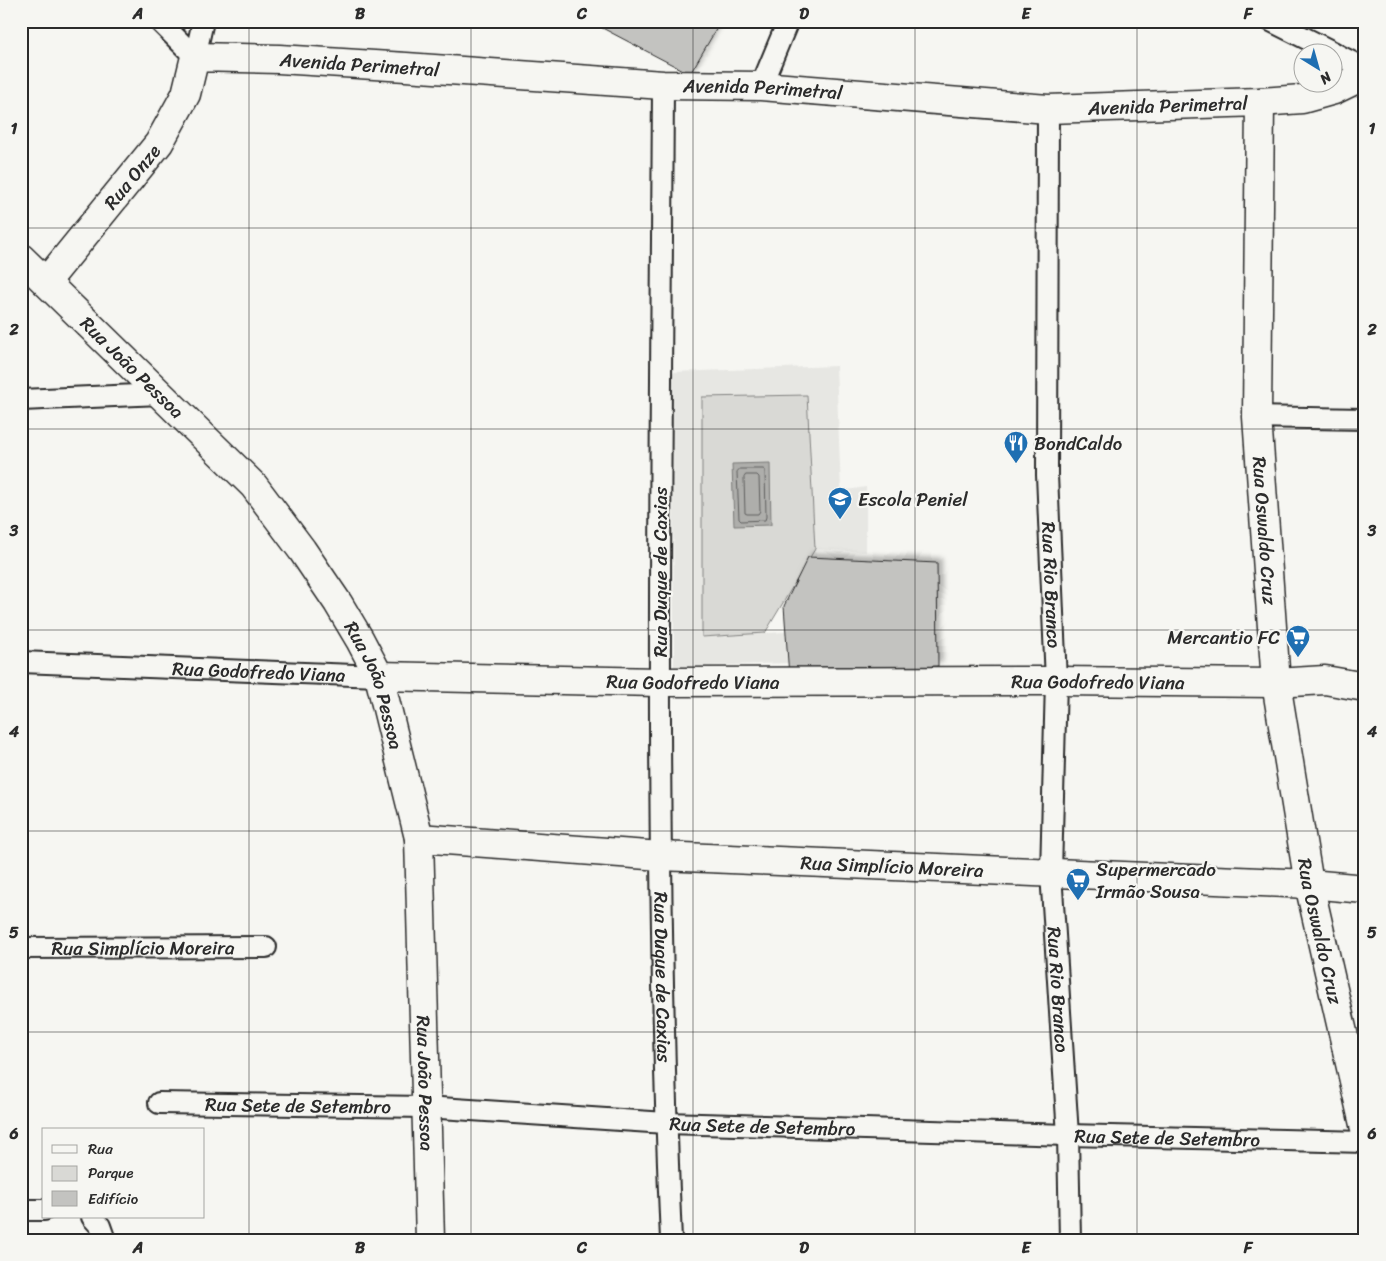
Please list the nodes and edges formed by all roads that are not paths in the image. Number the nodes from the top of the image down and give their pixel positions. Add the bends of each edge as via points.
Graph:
1 (160, 21) edge
2 (203, 21) edge
3 (788, 21) edge
4 (1270, 21) edge
5 (1311, 42) edge
6 (195, 57) junction
7 (1344, 58) edge
8 (1365, 69) edge
9 (1365, 74) edge
10 (663, 84) junction
11 (761, 86) junction
12 (1260, 102) junction
13 (1048, 109) junction
14 (21, 258) edge
15 (46, 282) junction
16 (161, 394) junction
17 (21, 400) edge
18 (1257, 417) junction
19 (1365, 419) edge
20 (21, 662) edge
21 (378, 676) junction
22 (1056, 681) junction
23 (659, 682) junction
24 (1276, 683) junction
25 (1365, 687) edge
26 (419, 838) junction
27 (661, 856) junction
28 (1051, 872) junction
29 (1309, 884) junction
30 (1365, 888) edge
31 (266, 947) dead end
32 (21, 948) edge
33 (159, 1103) dead end
34 (425, 1107) junction
35 (666, 1122) junction
36 (1365, 1129) edge
37 (1068, 1135) junction
38 (1365, 1142) edge
39 (21, 1210) edge
40 (42, 1210) edge
41 (93, 1218) edge
42 (105, 1240) edge
43 (430, 1240) edge
44 (671, 1240) edge
45 (1070, 1240) edge

1 - 6 street
2 - 6 street
3 - 11 street
4 - 5 street
6 - 10 street, Avenida Perimetral via 396,66
6 - 15 street, Rua Onze via 186,94 159,143
7 - 8 street
9 - 12 street, Avenida Perimetral via 1334,90 1302,99
10 - 11 street, Avenida Perimetral
10 - 23 street, Rua Duque de Caxias
11 - 13 street, Avenida Perimetral
12 - 13 street, Avenida Perimetral
12 - 18 street, Rua Oswaldo Cruz
13 - 22 street, Rua Rio Branco via 1047,476
14 - 15 street, Rua João Pessoa
15 - 16 street, Rua João Pessoa
16 - 17 street
16 - 21 street, Rua João Pessoa via 254,486 338,603
18 - 19 street
18 - 24 street, Rua Oswaldo Cruz
20 - 21 street, Rua Godofredo Viana
21 - 23 street, Rua Godofredo Viana
21 - 26 street, Rua João Pessoa
22 - 23 street, Rua Godofredo Viana
22 - 24 street, Rua Godofredo Viana
22 - 28 street, Rua Rio Branco
23 - 27 street, Rua Duque de Caxias
24 - 25 street, Rua Godofredo Viana via 1325,680
24 - 29 street, Rua Oswaldo Cruz
26 - 27 street, Rua Simplício Moreira
26 - 34 street, Rua João Pessoa
27 - 28 street, Rua Simplício Moreira
27 - 35 street, Rua Duque de Caxias
28 - 29 street, Rua Simplício Moreira
28 - 37 street, Rua Rio Branco
29 - 30 street, Rua Simplício Moreira
29 - 36 street, Rua Oswaldo Cruz
31 - 32 street, Rua Simplício Moreira
33 - 34 street, Rua Sete de Setembro
34 - 35 street, Rua Sete de Setembro
34 - 43 street, Rua João Pessoa
35 - 37 street, Rua Sete de Setembro
35 - 44 street, Rua Duque de Caxias
37 - 38 street, Rua Sete de Setembro
37 - 45 street, Rua Rio Branco
39 - 40 street
41 - 42 street

